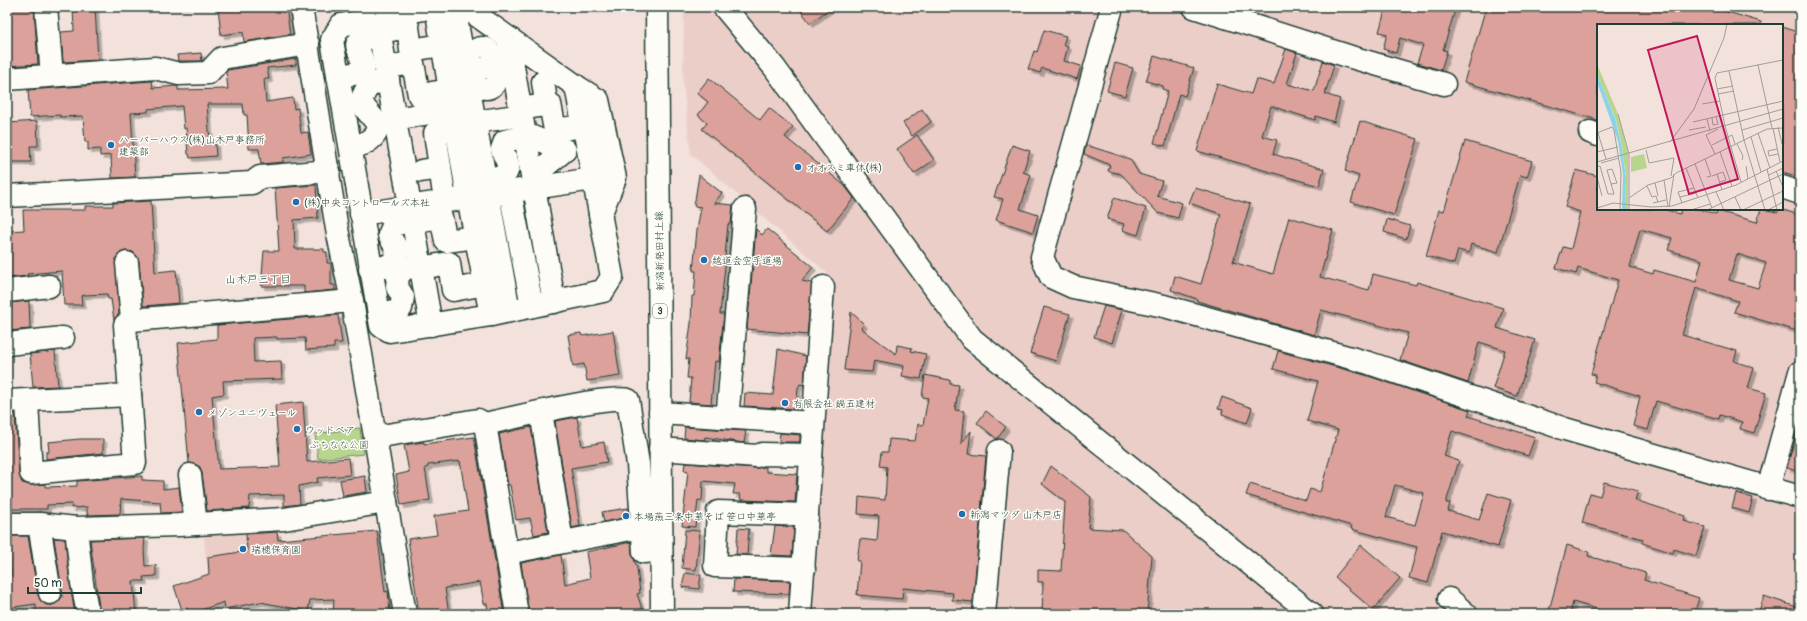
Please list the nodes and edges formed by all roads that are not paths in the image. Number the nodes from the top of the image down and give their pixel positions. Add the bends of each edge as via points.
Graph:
1 (46, 7) edge
2 (301, 7) edge
3 (435, 7) edge
4 (454, 7) edge
5 (465, 7) edge
6 (657, 7) edge
7 (724, 7) edge
8 (1112, 7) edge
9 (1194, 7) edge
10 (1220, 10) edge
11 (379, 28) junction
12 (308, 44) junction
13 (442, 45) junction
14 (387, 73) junction
15 (52, 75) junction
16 (7, 79) edge
17 (1444, 84) dead end
18 (576, 88) junction
19 (514, 89) junction
20 (453, 109) junction
21 (489, 113) dead end
22 (396, 119) junction
23 (584, 126) junction
24 (352, 147) junction
25 (329, 171) junction
26 (593, 179) junction
27 (534, 182) junction
28 (1783, 187) edge
29 (488, 191) junction
30 (1800, 193) edge
31 (7, 196) edge
32 (445, 201) junction
33 (745, 208) dead end
34 (412, 213) junction
35 (361, 214) junction
36 (600, 216) junction
37 (476, 237) junction
38 (127, 263) dead end
39 (421, 267) junction
40 (370, 269) junction
41 (485, 284) junction
42 (49, 286) dead end
43 (823, 287) dead end
44 (7, 291) edge
45 (352, 301) junction
46 (554, 302) junction
47 (532, 306) junction
48 (500, 313) junction
49 (379, 314) junction
50 (431, 324) junction
51 (125, 325) dead end
52 (62, 338) dead end
53 (7, 344) edge
54 (1800, 372) edge
55 (130, 395) junction
56 (17, 401) edge
57 (541, 412) junction
58 (660, 413) junction
59 (722, 417) junction
60 (813, 423) junction
61 (485, 424) junction
62 (375, 437) junction
63 (660, 449) junction
64 (999, 451) dead end
65 (811, 455) junction
66 (190, 475) dead end
67 (1768, 489) junction
68 (1800, 497) edge
69 (386, 502) junction
70 (807, 515) junction
71 (7, 524) edge
72 (39, 524) junction
73 (196, 524) junction
74 (641, 527) junction
75 (76, 528) junction
76 (562, 542) junction
77 (661, 550) junction
78 (507, 553) junction
79 (804, 569) junction
80 (50, 593) dead end
81 (1449, 599) dead end
82 (88, 614) edge
83 (405, 614) edge
84 (517, 614) edge
85 (662, 614) edge
86 (800, 614) edge
87 (984, 614) edge
88 (1312, 614) edge
89 (1466, 614) edge

1 - 15 street
2 - 12 street
3 - 11 street
3 - 13 street
4 - 29 street
5 - 19 street
6 - 58 street, 新潟新発田村上線 / 3
7 - 88 street via 774,67 972,339
8 - 67 street via 1042,257 1051,277 1073,287 1164,306 1369,363 1565,428
9 - 10 street
10 - 17 street via 1351,57
11 - 13 street via 408,28 411,50
11 - 14 street
11 - 24 street via 341,25 332,40
12 - 15 street via 222,58 208,73 179,74 155,68
12 - 25 street
13 - 20 street
14 - 20 street via 413,62 419,95
14 - 22 street
14 - 24 street via 369,86 361,102 377,128 374,136 368,143
15 - 16 street
18 - 19 street
18 - 19 street
18 - 23 street
18 - 36 street via 598,100 615,178
19 - 21 street
19 - 23 street via 550,104 555,130
19 - 27 street
19 - 27 street via 565,150
19 - 29 street via 502,149 508,165 506,172 496,179
20 - 22 street
20 - 29 street
20 - 32 street via 435,133 431,170
22 - 34 street
23 - 26 street
24 - 35 street
25 - 31 street via 260,177 252,183
25 - 45 street via 337,229
26 - 27 street
26 - 36 street
27 - 29 street
27 - 46 street
28 - 30 street
29 - 32 street
29 - 37 street
29 - 47 street
29 - 48 street
32 - 34 street
33 - 59 street via 728,409
34 - 35 street
34 - 37 street via 441,217 446,241
34 - 39 street
34 - 40 street via 391,228 389,235 398,251 393,263
35 - 40 street
36 - 46 street via 612,277 603,291
37 - 41 street
38 - 45 street via 132,320
39 - 41 street via 449,263 453,290
39 - 49 street via 406,268 398,275 397,287 403,297 401,308 395,312
39 - 50 street
40 - 49 street
41 - 48 street
42 - 44 street
43 - 60 street
45 - 62 street
46 - 47 street
47 - 48 street
48 - 50 street
49 - 50 street via 381,326 390,331
51 - 55 street
52 - 53 street
54 - 67 street
55 - 56 street
55 - 56 street via 135,463 31,473
57 - 61 street
57 - 74 street via 602,400 628,400 638,464
57 - 76 street
58 - 59 street
58 - 63 street, 新潟新発田村上線 / 3
59 - 60 street
60 - 65 street
61 - 62 street via 478,420
61 - 78 street
62 - 69 street
63 - 65 street via 757,456
63 - 77 street, 新潟新発田村上線 / 3
64 - 87 street
65 - 70 street
66 - 73 street
67 - 68 street
69 - 73 street via 284,519
69 - 83 street
70 - 79 street
70 - 79 street via 718,512 715,566
71 - 72 street
72 - 75 street
72 - 80 street
73 - 75 street
74 - 76 street
74 - 77 street via 644,552
75 - 82 street
76 - 78 street
77 - 85 street, 新潟新発田村上線 / 3
78 - 84 street
79 - 86 street
81 - 89 street

